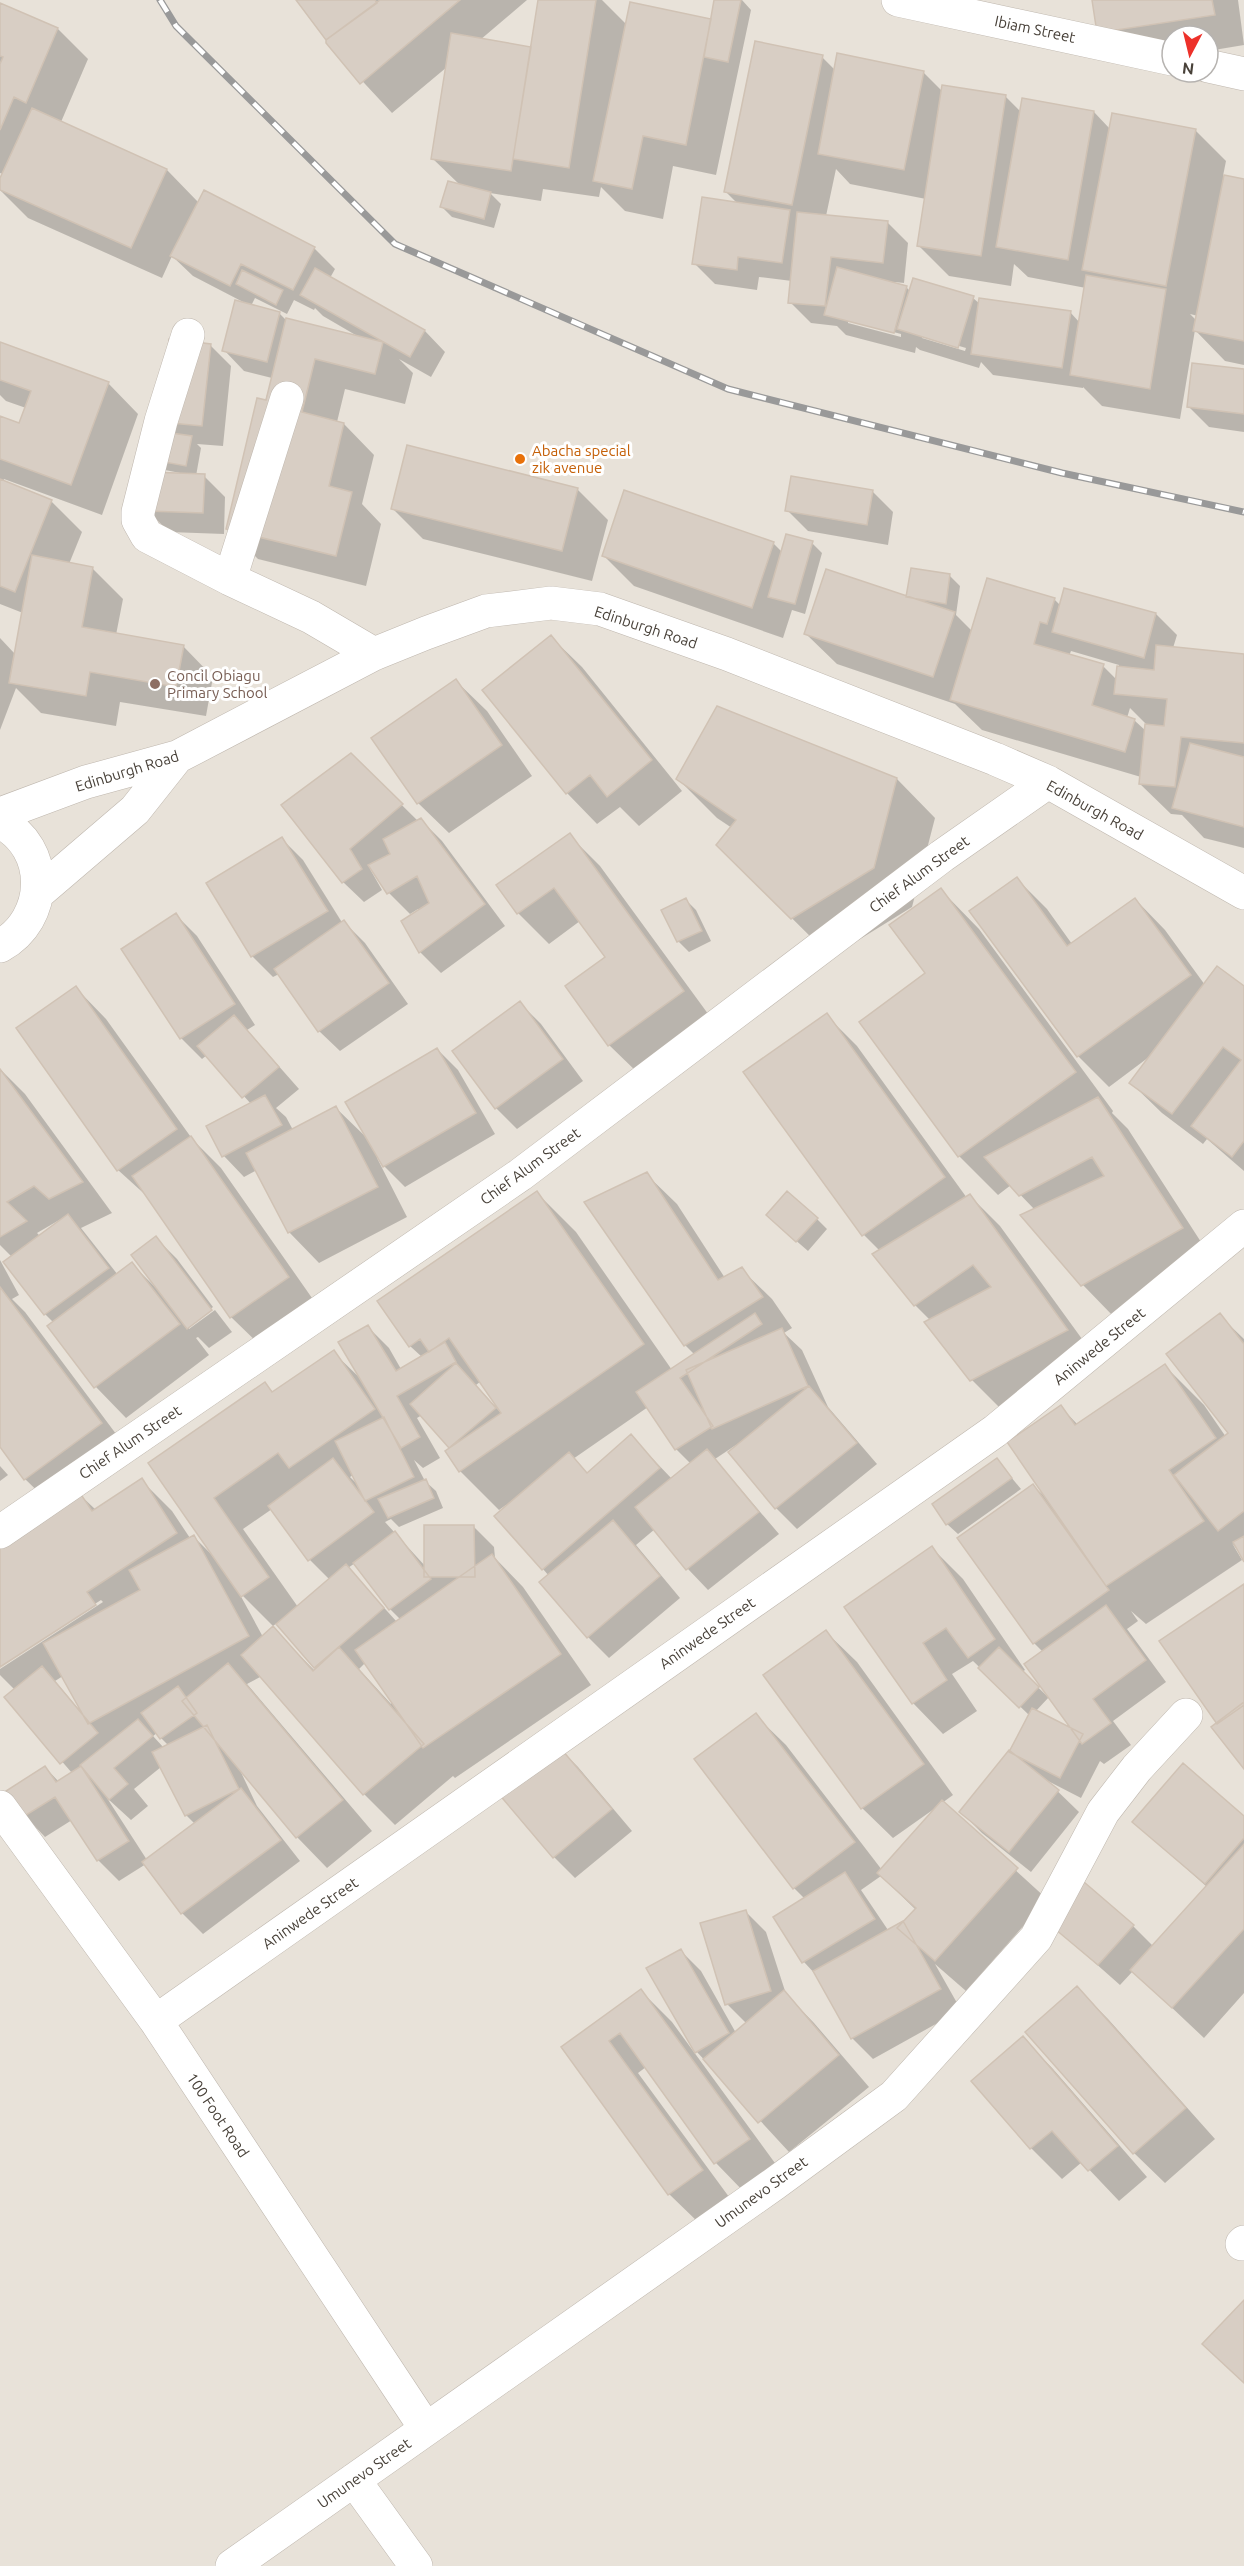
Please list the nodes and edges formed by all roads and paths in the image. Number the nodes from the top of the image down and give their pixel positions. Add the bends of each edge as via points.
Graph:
1 (898, 0) edge
2 (1160, 56) edge
3 (1220, 69) edge
4 (1244, 74) edge
5 (188, 335) dead end
6 (287, 398) dead end
7 (230, 579) junction
8 (374, 654) junction
9 (177, 757) junction
10 (1048, 783) junction
11 (0, 814) edge
12 (0, 822) edge
13 (38, 893) junction
14 (1244, 893) edge
15 (0, 945) edge
16 (1244, 1226) edge
17 (0, 1532) edge
18 (1186, 1715) dead end
19 (0, 1807) edge
20 (156, 2021) junction
21 (426, 2429) junction
22 (354, 2480) junction
23 (232, 2566) edge
24 (416, 2566) edge

1 - 2 street, Ibiam Street
3 - 4 street
5 - 7 street via 161,422 138,519 147,536
6 - 7 street
7 - 8 street via 311,617
8 - 9 street, Edinburgh Road
8 - 10 street, Edinburgh Road via 486,611 551,603 600,609 891,716
9 - 11 street, Edinburgh Road via 87,782
9 - 13 street via 135,810
10 - 14 street, Edinburgh Road
10 - 17 street, Chief Alum Street via 942,856 520,1175
12 - 13 street via 16,832 33,857
13 - 15 street via 31,915 16,936
16 - 20 street, Aninwede Street via 995,1431
18 - 21 street, Umunevo Street via 1137,1767 1103,1812 1036,1938 894,2096
19 - 20 street, 100 Foot Road
20 - 21 street, 100 Foot Road
21 - 22 street, Umunevo Street
22 - 23 street, Umunevo Street
22 - 24 street

